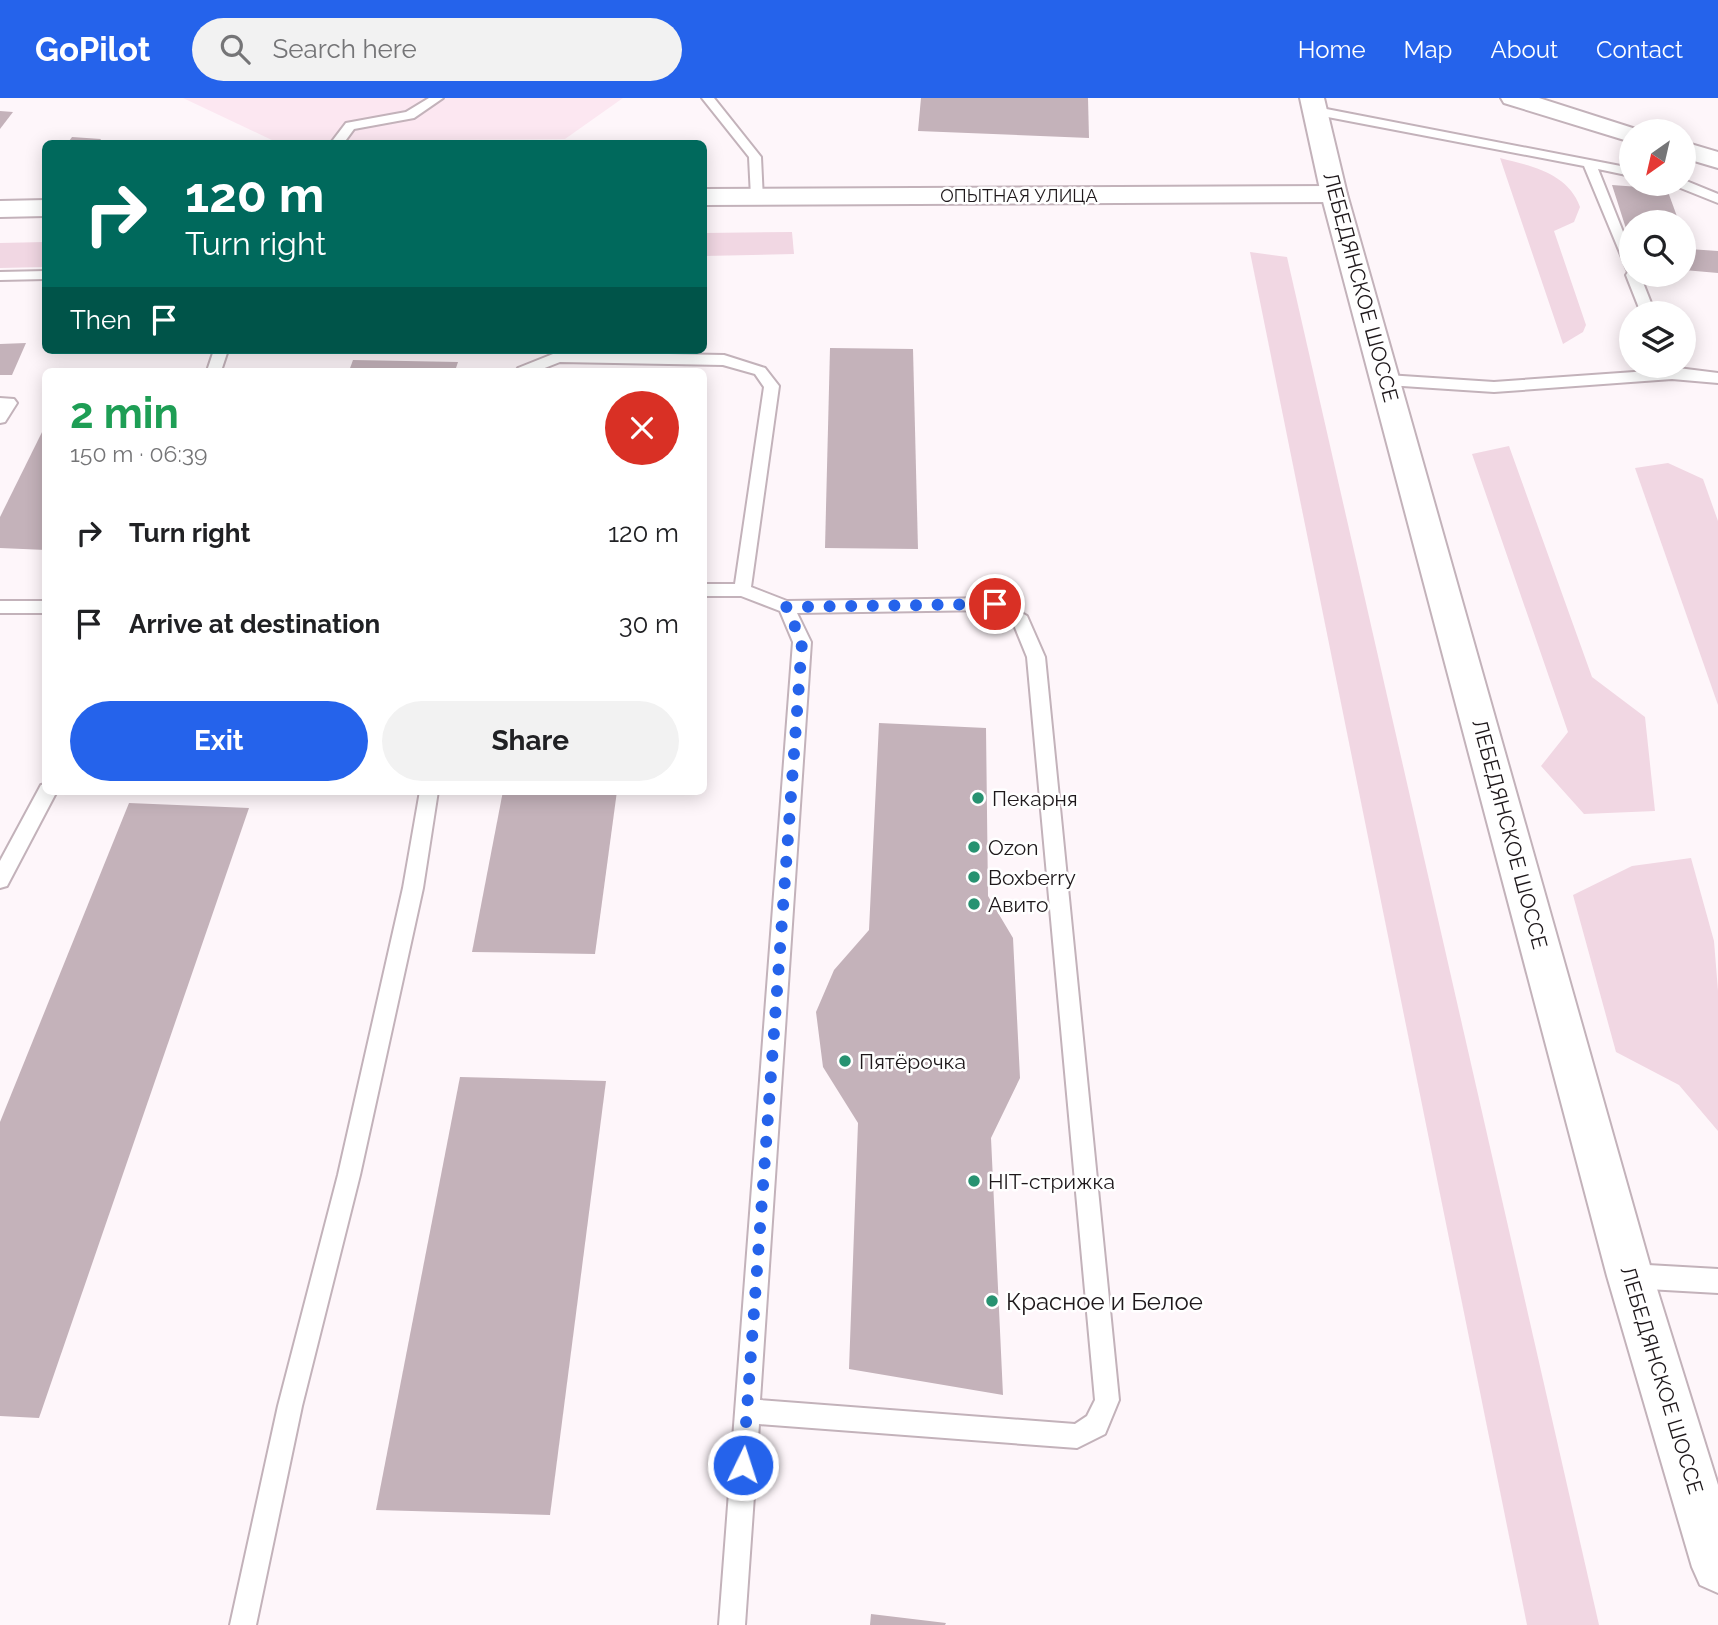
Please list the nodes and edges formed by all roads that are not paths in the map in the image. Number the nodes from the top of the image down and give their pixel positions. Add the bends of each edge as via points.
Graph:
1 (437, 98) edge
2 (708, 98) edge
3 (1513, 98) edge
4 (1314, 104) edge
5 (1619, 130) edge
6 (339, 140) edge
7 (1696, 154) edge
8 (1718, 160) edge
9 (1589, 163) junction
10 (1619, 169) edge
11 (1696, 190) edge
12 (1334, 194) junction
13 (707, 197) edge
14 (758, 197) junction
15 (1718, 200) edge
16 (42, 208) edge
17 (0, 209) edge
18 (1619, 239) edge
19 (42, 275) edge
20 (0, 276) edge
21 (530, 368) edge
22 (1696, 374) edge
23 (1619, 375) edge
24 (1718, 378) edge
25 (1387, 380) junction
26 (0, 403) edge
27 (0, 418) edge
28 (707, 590) edge
29 (742, 590) junction
30 (0, 607) edge
31 (42, 607) edge
32 (786, 607) junction
33 (46, 795) edge
34 (428, 795) edge
35 (0, 880) edge
36 (1630, 1276) junction
37 (1718, 1281) edge
38 (747, 1411) junction
39 (1718, 1567) edge
40 (243, 1625) edge
41 (732, 1625) edge

1 - 6 lane via 410,115 350,126
2 - 14 lane via 755,157
3 - 5 main road
4 - 9 lane
4 - 12 main road, ЛЕБЕДЯНСКОЕ ШОССЕ
7 - 8 main road
9 - 10 lane
9 - 18 lane
11 - 15 lane
12 - 14 main road, ОПЫТНАЯ УЛИЦА
12 - 25 main road, ЛЕБЕДЯНСКОЕ ШОССЕ
13 - 14 main road, ОПЫТНАЯ УЛИЦА
16 - 17 main road
19 - 20 lane
21 - 29 lane via 558,357 724,360 760,371 772,386
22 - 24 lane
23 - 25 lane via 1494,387
25 - 36 main road, ЛЕБЕДЯНСКОЕ ШОССЕ
26 - 27 lane via 9,403
28 - 29 lane
29 - 32 lane
30 - 31 lane
32 - 38 lane via 802,642
32 - 38 lane via 995,604 1021,621 1037,657 1107,1400 1096,1425 1077,1436
33 - 35 lane
34 - 40 lane via 383,1025 290,1406
36 - 37 lane
36 - 39 main road, ЛЕБЕДЯНСКОЕ ШОССЕ
38 - 41 lane

